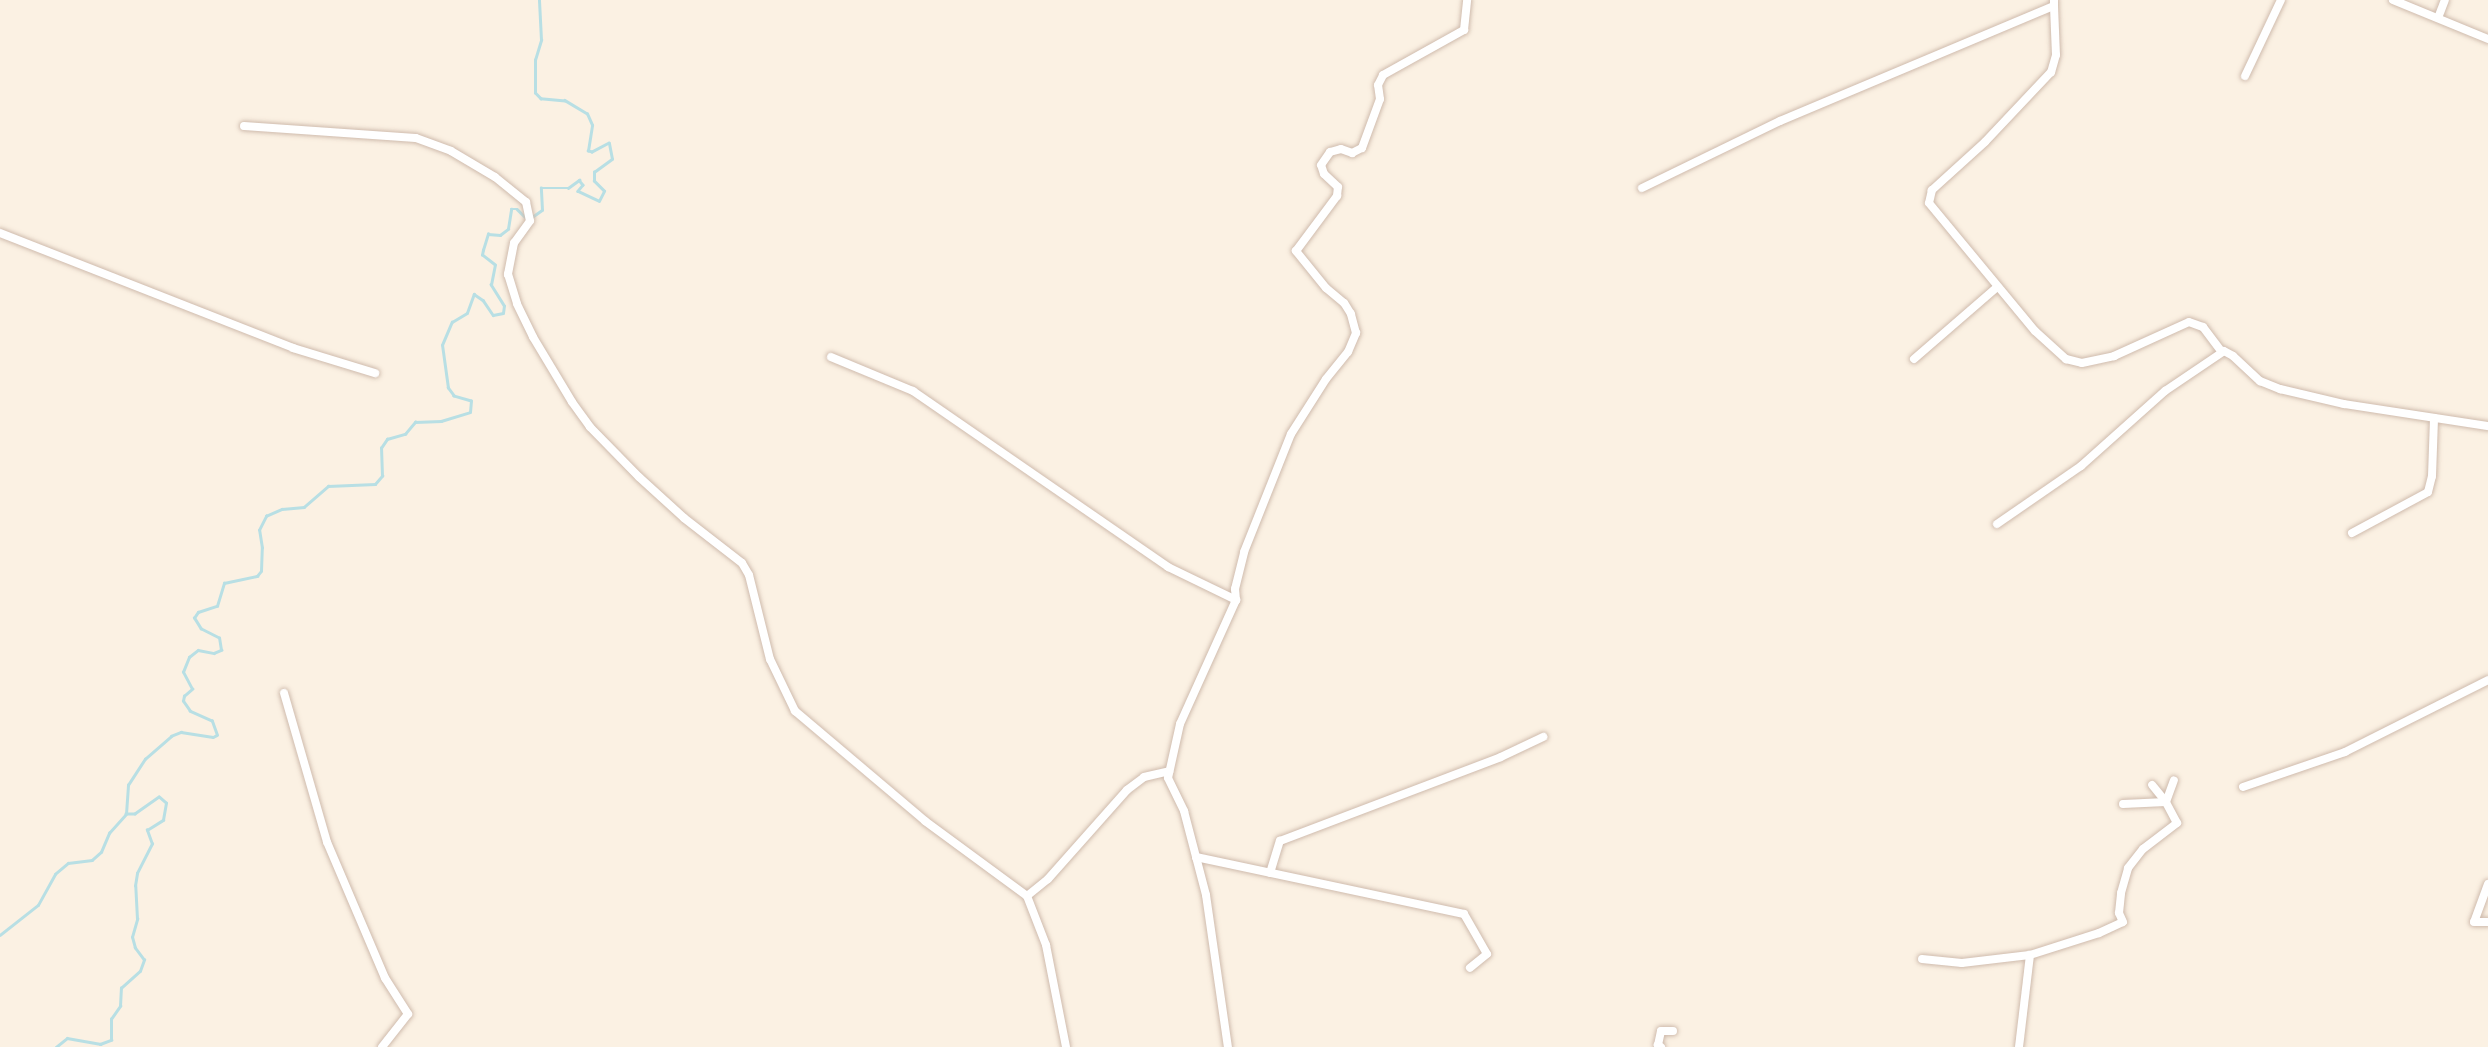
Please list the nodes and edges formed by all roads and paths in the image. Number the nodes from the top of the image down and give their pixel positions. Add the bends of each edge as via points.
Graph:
1 (1467, 0) edge
2 (2281, 0) edge
3 (2393, 0) edge
4 (2445, 0) edge
5 (2054, 3) edge
6 (2438, 18) junction
7 (2488, 39) edge
8 (2245, 76) dead end
9 (244, 126) dead end
10 (1642, 188) dead end
11 (0, 233) edge
12 (1997, 287) junction
13 (2222, 352) junction
14 (831, 357) dead end
15 (1914, 359) dead end
16 (375, 373) dead end
17 (2434, 418) junction
18 (2488, 426) edge
19 (1997, 524) dead end
20 (2352, 533) dead end
21 (1236, 600) junction
22 (2488, 680) edge
23 (284, 692) dead end
24 (1543, 737) dead end
25 (1169, 771) junction
26 (2174, 780) dead end
27 (2152, 785) dead end
28 (2244, 787) dead end
29 (2166, 803) junction
30 (2123, 804) dead end
31 (1196, 857) junction
32 (1270, 873) junction
33 (2488, 884) edge
34 (1027, 896) junction
35 (2488, 922) edge
36 (2029, 956) junction
37 (1922, 959) dead end
38 (1470, 968) dead end
39 (1674, 1031) dead end
40 (382, 1047) edge
41 (1066, 1047) edge
42 (1228, 1047) edge
43 (1661, 1047) edge
44 (2019, 1047) edge

1 - 21 street via 1464,30 1383,75 1378,85 1380,99 1362,148 1352,153 1330,152 1321,165 1339,187 1337,196 1296,251 1344,303 1356,333 1291,435 1244,552
2 - 8 street
3 - 6 street
4 - 6 street
5 - 10 street via 1793,116
5 - 12 street via 2056,55 2050,72 1928,197 1935,212
6 - 7 street
9 - 34 street via 416,138 451,151 520,196 530,218 514,243 508,274 533,337 598,435 684,518 742,563 770,659 795,711 925,821
11 - 16 street via 293,348
12 - 13 street via 2046,344 2073,362 2114,356 2189,322 2203,327
12 - 15 street
13 - 17 street via 2260,381 2280,389
13 - 19 street via 2165,391 2081,466
14 - 21 street via 913,391 1168,568
17 - 18 street
17 - 20 street via 2428,492
21 - 25 street via 1180,724
22 - 28 street via 2345,752
23 - 40 street via 327,842 385,978 408,1014
24 - 32 street via 1280,841
25 - 31 street
25 - 34 street via 1144,777 1127,790 1048,879
26 - 29 street
27 - 29 street
29 - 30 street
29 - 36 street via 2177,823 2143,849 2128,868 2119,913 2123,922
31 - 32 street
31 - 42 street via 1206,895
32 - 38 street via 1464,915 1486,954
33 - 35 street via 2474,922
34 - 41 street via 1046,946
36 - 37 street via 1962,963
36 - 44 street
39 - 43 street via 1661,1031

